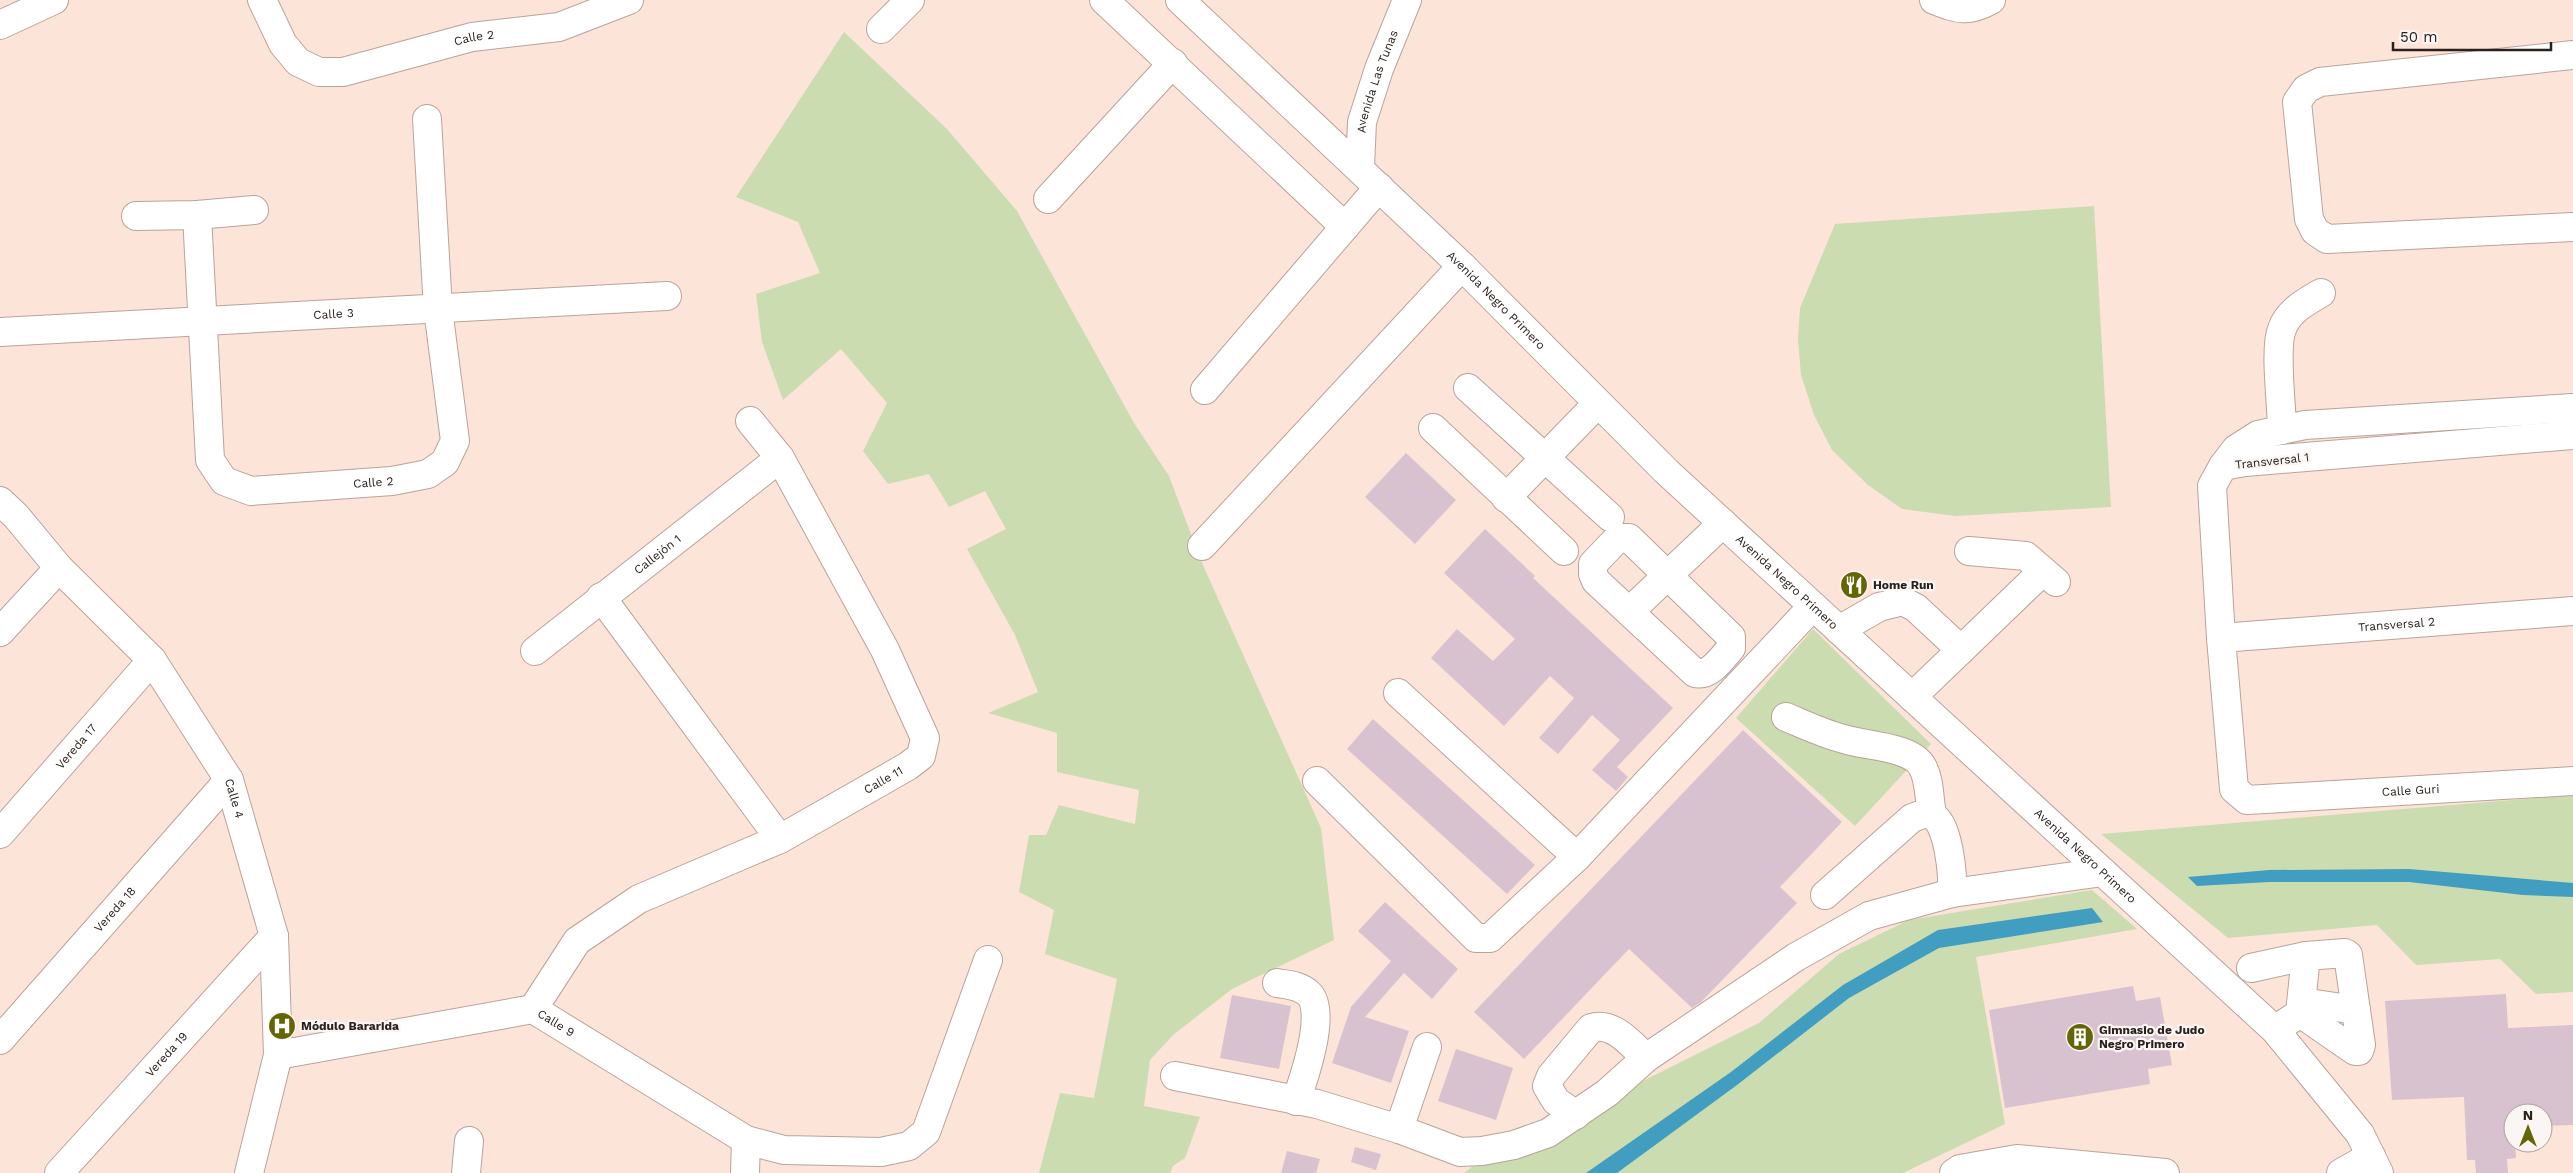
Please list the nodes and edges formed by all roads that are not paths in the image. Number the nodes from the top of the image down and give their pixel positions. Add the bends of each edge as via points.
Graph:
1 (54, 0) edge
2 (262, 0) edge
3 (629, 0) edge
4 (910, 0) edge
5 (1104, 0) edge
6 (1180, 0) edge
7 (1408, 0) edge
8 (1934, 0) edge
9 (1991, 0) edge
10 (0, 25) edge
11 (881, 29) dead end
12 (2573, 55) edge
13 (1173, 63) junction
14 (427, 119) dead end
15 (1360, 167) junction
16 (1379, 188) junction
17 (1048, 199) dead end
18 (254, 210) dead end
19 (197, 215) junction
20 (136, 216) dead end
21 (1345, 227) junction
22 (2573, 227) edge
23 (1462, 266) junction
24 (2321, 294) dead end
25 (667, 296) dead end
26 (438, 309) junction
27 (203, 320) junction
28 (0, 332) edge
29 (1468, 388) dead end
30 (1205, 390) dead end
31 (1598, 403) junction
32 (2573, 408) edge
33 (750, 421) dead end
34 (1433, 428) dead end
35 (2282, 430) junction
36 (2573, 435) edge
37 (780, 458) junction
38 (1545, 458) junction
39 (2223, 466) junction
40 (1506, 498) junction
41 (0, 501) edge
42 (1610, 517) dead end
43 (1723, 523) junction
44 (1202, 546) dead end
45 (1564, 551) dead end
46 (1970, 551) dead end
47 (59, 568) junction
48 (1667, 576) junction
49 (601, 597) junction
50 (1813, 606) junction
51 (1630, 611) junction
52 (2573, 611) edge
53 (1839, 630) junction
54 (0, 632) edge
55 (2221, 638) junction
56 (1961, 650) junction
57 (535, 651) dead end
58 (152, 660) junction
59 (1398, 693) dead end
60 (1912, 697) junction
61 (1786, 717) dead end
62 (229, 780) junction
63 (1317, 781) dead end
64 (2573, 781) edge
65 (2247, 800) joint
66 (1932, 815) junction
67 (0, 834) edge
68 (780, 839) junction
69 (1577, 857) junction
70 (2103, 872) junction
71 (1952, 893) junction
72 (1825, 895) dead end
73 (274, 936) junction
74 (2306, 956) junction
75 (988, 960) dead end
76 (2251, 968) dead end
77 (1277, 983) dead end
78 (2301, 1007) junction
79 (533, 1009) junction
80 (2356, 1010) junction
81 (2275, 1030) junction
82 (0, 1040) edge
83 (1427, 1047) dead end
84 (278, 1055) junction
85 (1646, 1058) junction
86 (1175, 1076) dead end
87 (1296, 1101) junction
88 (1576, 1114) junction
89 (1399, 1130) junction
90 (746, 1140) junction
91 (469, 1141) dead end
92 (2375, 1164) edge
93 (59, 1173) edge
94 (249, 1173) edge
95 (466, 1173) edge
96 (745, 1173) edge
97 (1954, 1173) edge
98 (2164, 1173) edge
99 (2341, 1173) edge

1 - 10 street
2 - 3 street, Calle 2 via 283,44 298,62 319,72 343,72 472,37 559,27
4 - 11 street
5 - 13 street
6 - 15 street, Avenida Negro Primero
7 - 15 street, Avenida Las Tunas via 1379,69 1362,122
8 - 9 street via 1958,10 1978,7
12 - 22 street via 2320,82 2306,89 2297,102 2309,219 2314,231 2327,238
13 - 17 street
13 - 21 street
14 - 26 street, Calle 2
15 - 16 street, Avenida Negro Primero
16 - 21 street
16 - 23 street, Avenida Negro Primero
18 - 19 street
19 - 20 street
19 - 27 street, Calle 2
21 - 30 street
23 - 31 street, Avenida Negro Primero
23 - 44 street
24 - 35 street via 2296,308 2282,329 2279,368
25 - 26 street, Calle 3
26 - 27 street, Calle 3
26 - 27 street, Calle 2 via 455,441 445,462 428,474 392,481 250,491 224,481 210,460
27 - 28 street, Calle 3
29 - 38 street
31 - 38 street
31 - 43 street, Avenida Negro Primero
32 - 35 street via 2304,425
33 - 37 street, Calle 11
34 - 40 street
35 - 39 street via 2258,435 2236,450
36 - 39 street, Transversal 1
37 - 49 street, Callejón 1
37 - 68 street, Calle 11 via 885,650 926,738 921,756 908,766
38 - 40 street
38 - 42 street
39 - 55 street, Transversal 1 via 2212,486
40 - 45 street
41 - 47 street, Calle 4
43 - 48 street
43 - 50 street, Avenida Negro Primero
46 - 56 street via 2026,556 2049,576
47 - 54 street
47 - 58 street, Calle 4
48 - 51 street
48 - 51 street via 1629,538 1615,541 1594,564 1593,574 1596,581
48 - 51 street via 1731,638 1731,648 1708,672 1695,672
49 - 57 street, Callejón 1
49 - 68 street
50 - 53 street, Avenida Negro Primero
50 - 69 street
52 - 55 street, Transversal 2
53 - 56 street via 1879,606 1903,601 1916,608
53 - 60 street, Avenida Negro Primero
55 - 65 street, Transversal 1 via 2234,789
56 - 60 street
58 - 62 street, Calle 4
58 - 67 street, Vereda 17
59 - 69 street
60 - 70 street, Avenida Negro Primero
61 - 66 street via 1843,739 1894,750 1913,758 1925,773
62 - 73 street, Calle 4
62 - 82 street, Vereda 18
63 - 69 street via 1476,938 1490,938
64 - 65 street, Calle Guri
66 - 71 street via 1942,828 1952,867
66 - 72 street via 1912,818
68 - 79 street, Calle 11 via 639,899 577,941
70 - 71 street
70 - 81 street, Avenida Negro Primero
71 - 85 street via 1869,916 1796,957
73 - 84 street, Calle 4
73 - 93 street, Vereda 19
74 - 76 street
74 - 78 street
74 - 80 street via 2348,955
75 - 90 street, Calle 9 via 926,1132 909,1146 881,1152 784,1150
77 - 87 street via 1299,986 1316,1004 1316,1026
78 - 80 street
78 - 80 street via 2359,1051
78 - 81 street
79 - 84 street, Calle 9
79 - 90 street, Calle 9
81 - 92 street, Avenida Negro Primero via 2360,1134
83 - 89 street
84 - 94 street, Calle 4
85 - 88 street via 1607,1093
85 - 88 street via 1616,1032 1598,1026 1591,1028 1551,1076 1547,1086 1556,1101
86 - 87 street
87 - 89 street via 1317,1104
88 - 89 street via 1548,1133 1514,1145 1482,1151 1460,1152
90 - 96 street
91 - 95 street
92 - 99 street
97 - 98 street via 1960,1169 2017,1159

